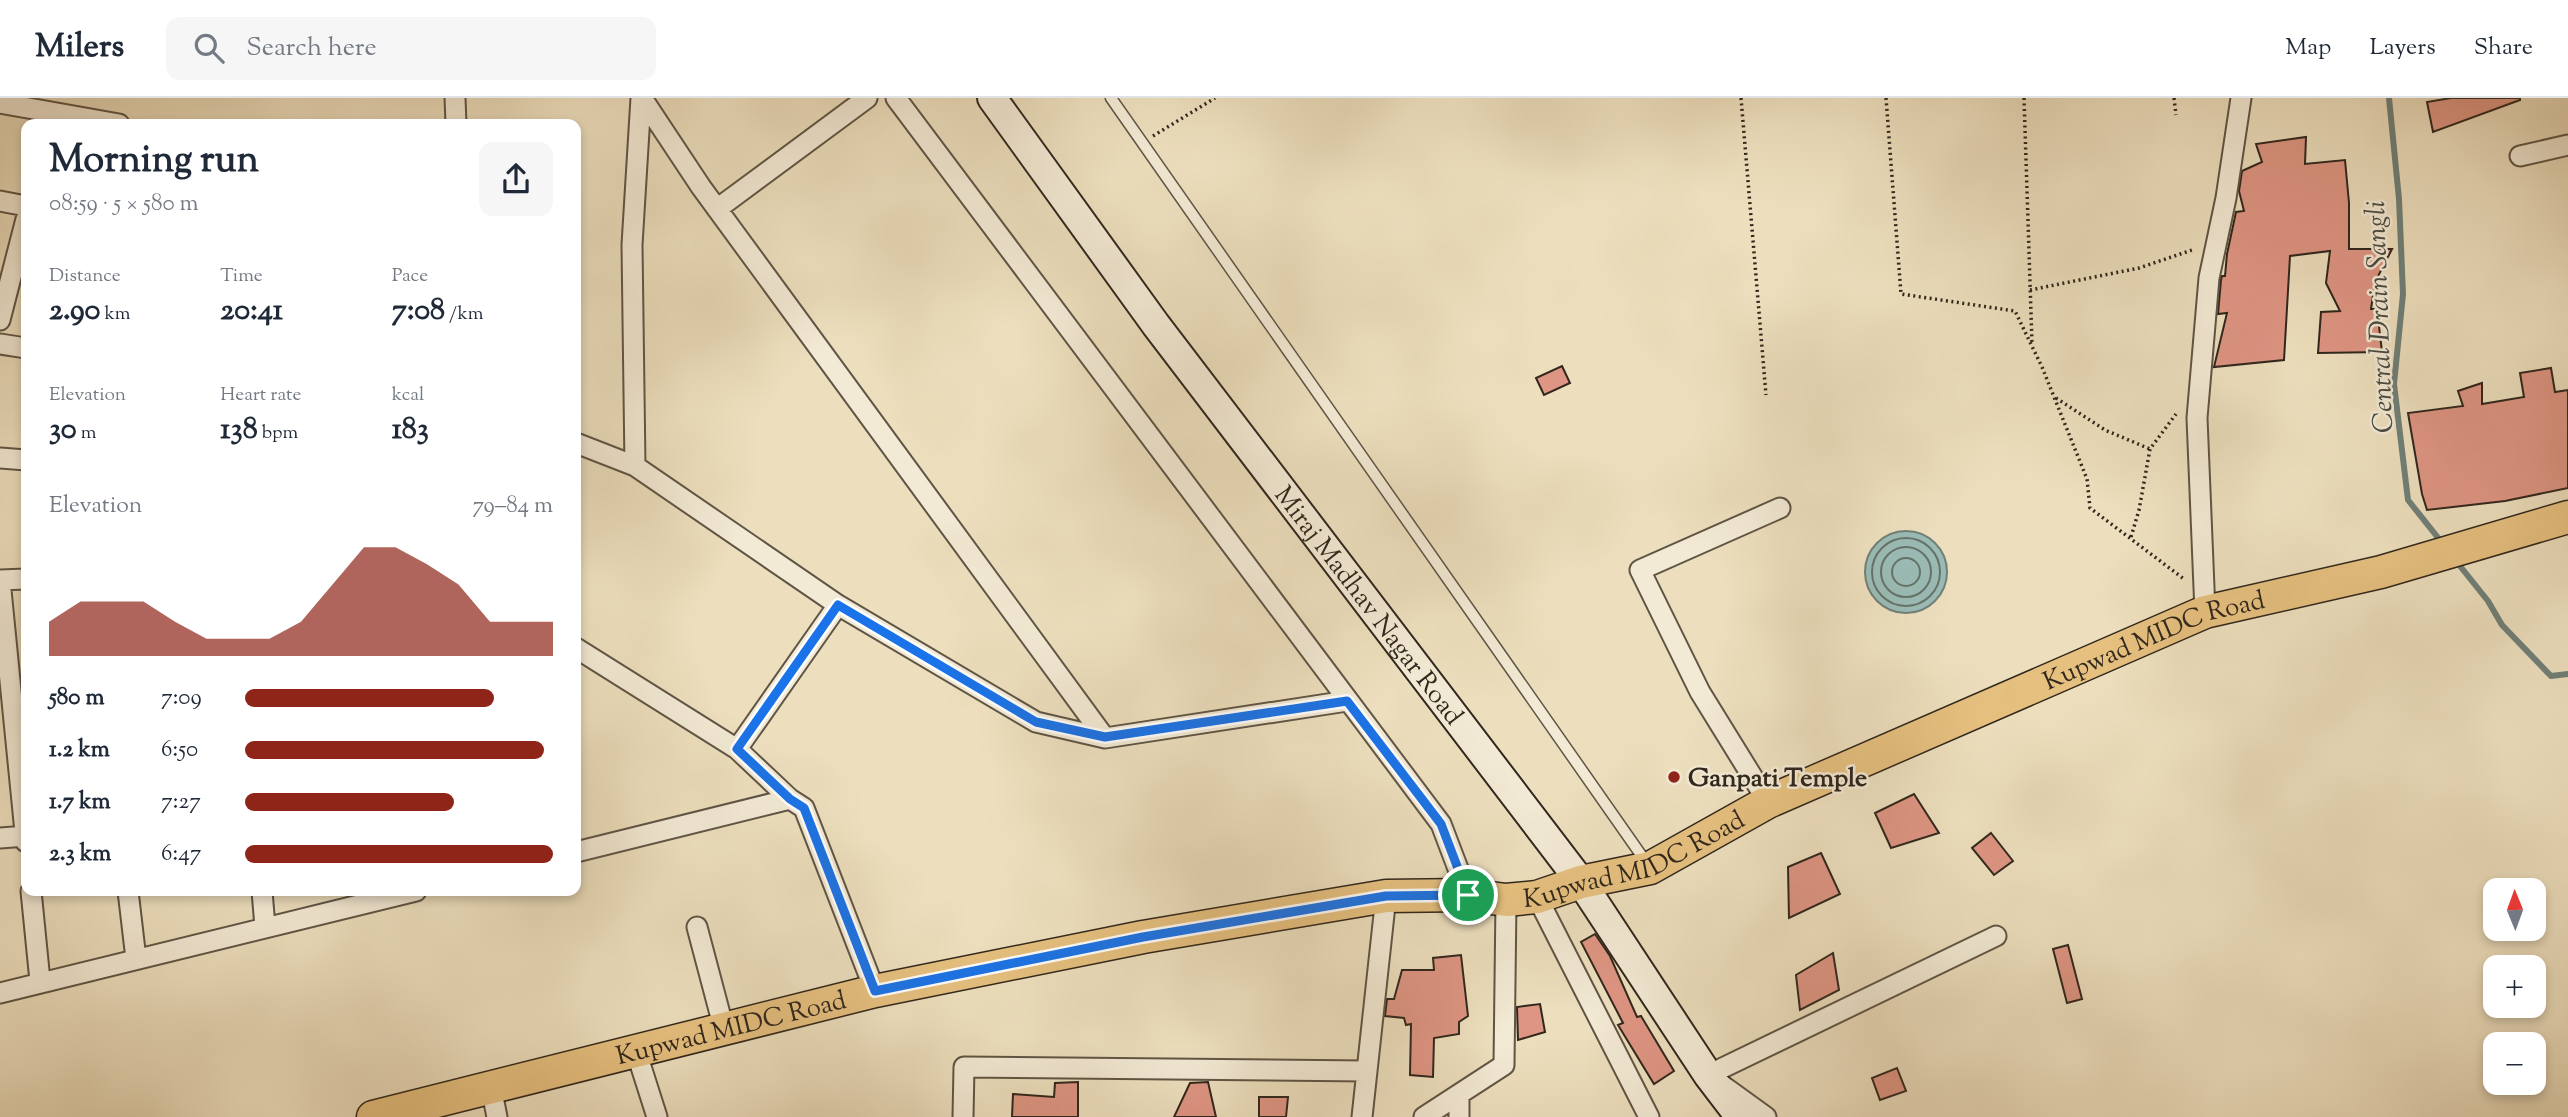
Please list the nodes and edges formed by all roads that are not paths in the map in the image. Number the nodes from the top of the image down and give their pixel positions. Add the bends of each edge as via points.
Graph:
1 (455, 98) edge
2 (641, 98) edge
3 (867, 98) edge
4 (896, 98) edge
5 (992, 98) edge
6 (1111, 98) edge
7 (2241, 98) edge
8 (0, 103) edge
9 (52, 118) edge
10 (456, 119) edge
11 (2568, 145) edge
12 (2520, 156) dead end
13 (0, 201) edge
14 (21, 205) edge
15 (717, 209) junction
16 (21, 238) edge
17 (0, 320) edge
18 (0, 344) edge
19 (21, 347) edge
20 (581, 445) edge
21 (0, 458) edge
22 (21, 460) edge
23 (635, 466) junction
24 (1780, 508) dead end
25 (2568, 517) edge
26 (21, 579) edge
27 (2205, 604) junction
28 (838, 605) junction
29 (581, 651) edge
30 (1347, 701) junction
31 (1105, 737) junction
32 (737, 749) junction
33 (21, 787) edge
34 (790, 799) junction
35 (1768, 802) junction
36 (21, 836) edge
37 (0, 838) edge
38 (581, 851) edge
39 (1650, 868) junction
40 (1581, 882) junction
41 (1468, 895) junction
42 (32, 896) edge
43 (129, 896) edge
44 (262, 896) edge
45 (395, 896) edge
46 (1386, 896) junction
47 (1537, 897) junction
48 (1506, 900) junction
49 (265, 927) junction
50 (697, 927) dead end
51 (1996, 936) dead end
52 (136, 958) junction
53 (40, 981) junction
54 (875, 991) junction
55 (0, 993) edge
56 (724, 1028) junction
57 (636, 1051) junction
58 (1366, 1071) junction
59 (1708, 1075) junction
60 (1460, 1094) junction
61 (494, 1102) edge
62 (373, 1117) edge
63 (657, 1117) edge
64 (963, 1117) edge
65 (1362, 1117) edge
66 (1424, 1117) edge
67 (1459, 1117) edge
68 (1649, 1117) edge
69 (1740, 1117) edge
70 (1766, 1117) edge

1 - 10 street
2 - 15 street
2 - 23 street via 632,245
3 - 15 street
4 - 30 street
5 - 40 street, Miraj Madhav Nagar Road via 1156,325
6 - 39 lane
7 - 27 street via 2209,278 2198,405
8 - 9 street
11 - 12 street
13 - 14 street
15 - 31 street
16 - 17 street
18 - 19 street
20 - 23 street
21 - 22 street
23 - 28 street
24 - 35 street via 1640,570 1700,692
25 - 27 main road, Kupwad MIDC Road via 2381,572
26 - 33 street via 0,580
27 - 35 main road, Kupwad MIDC Road
28 - 31 street via 1036,722
28 - 32 street
29 - 32 street
30 - 31 street
30 - 41 street via 1441,824
32 - 34 street
34 - 38 street
34 - 54 street via 804,808
35 - 39 main road, Kupwad MIDC Road
36 - 37 street
39 - 40 main road, Kupwad MIDC Road
40 - 47 main road, Kupwad MIDC Road
40 - 59 street, Miraj Madhav Nagar Road
41 - 46 main road, Kupwad MIDC Road
41 - 48 main road, Kupwad MIDC Road
42 - 53 street
43 - 52 street
44 - 49 street
45 - 49 street
46 - 54 main road, Kupwad MIDC Road via 1143,937
46 - 58 street
47 - 48 main road, Kupwad MIDC Road
47 - 68 street
48 - 60 street via 1504,1065
49 - 52 street
50 - 56 street
51 - 59 street
52 - 53 street
53 - 55 street
54 - 56 main road, Kupwad MIDC Road
56 - 57 main road, Kupwad MIDC Road
57 - 61 main road, Kupwad MIDC Road
57 - 63 street
58 - 64 street via 964,1068
58 - 65 street
59 - 69 street, Miraj Madhav Nagar Road
59 - 70 street
60 - 66 street
60 - 67 street
61 - 62 main road, Kupwad MIDC Road

